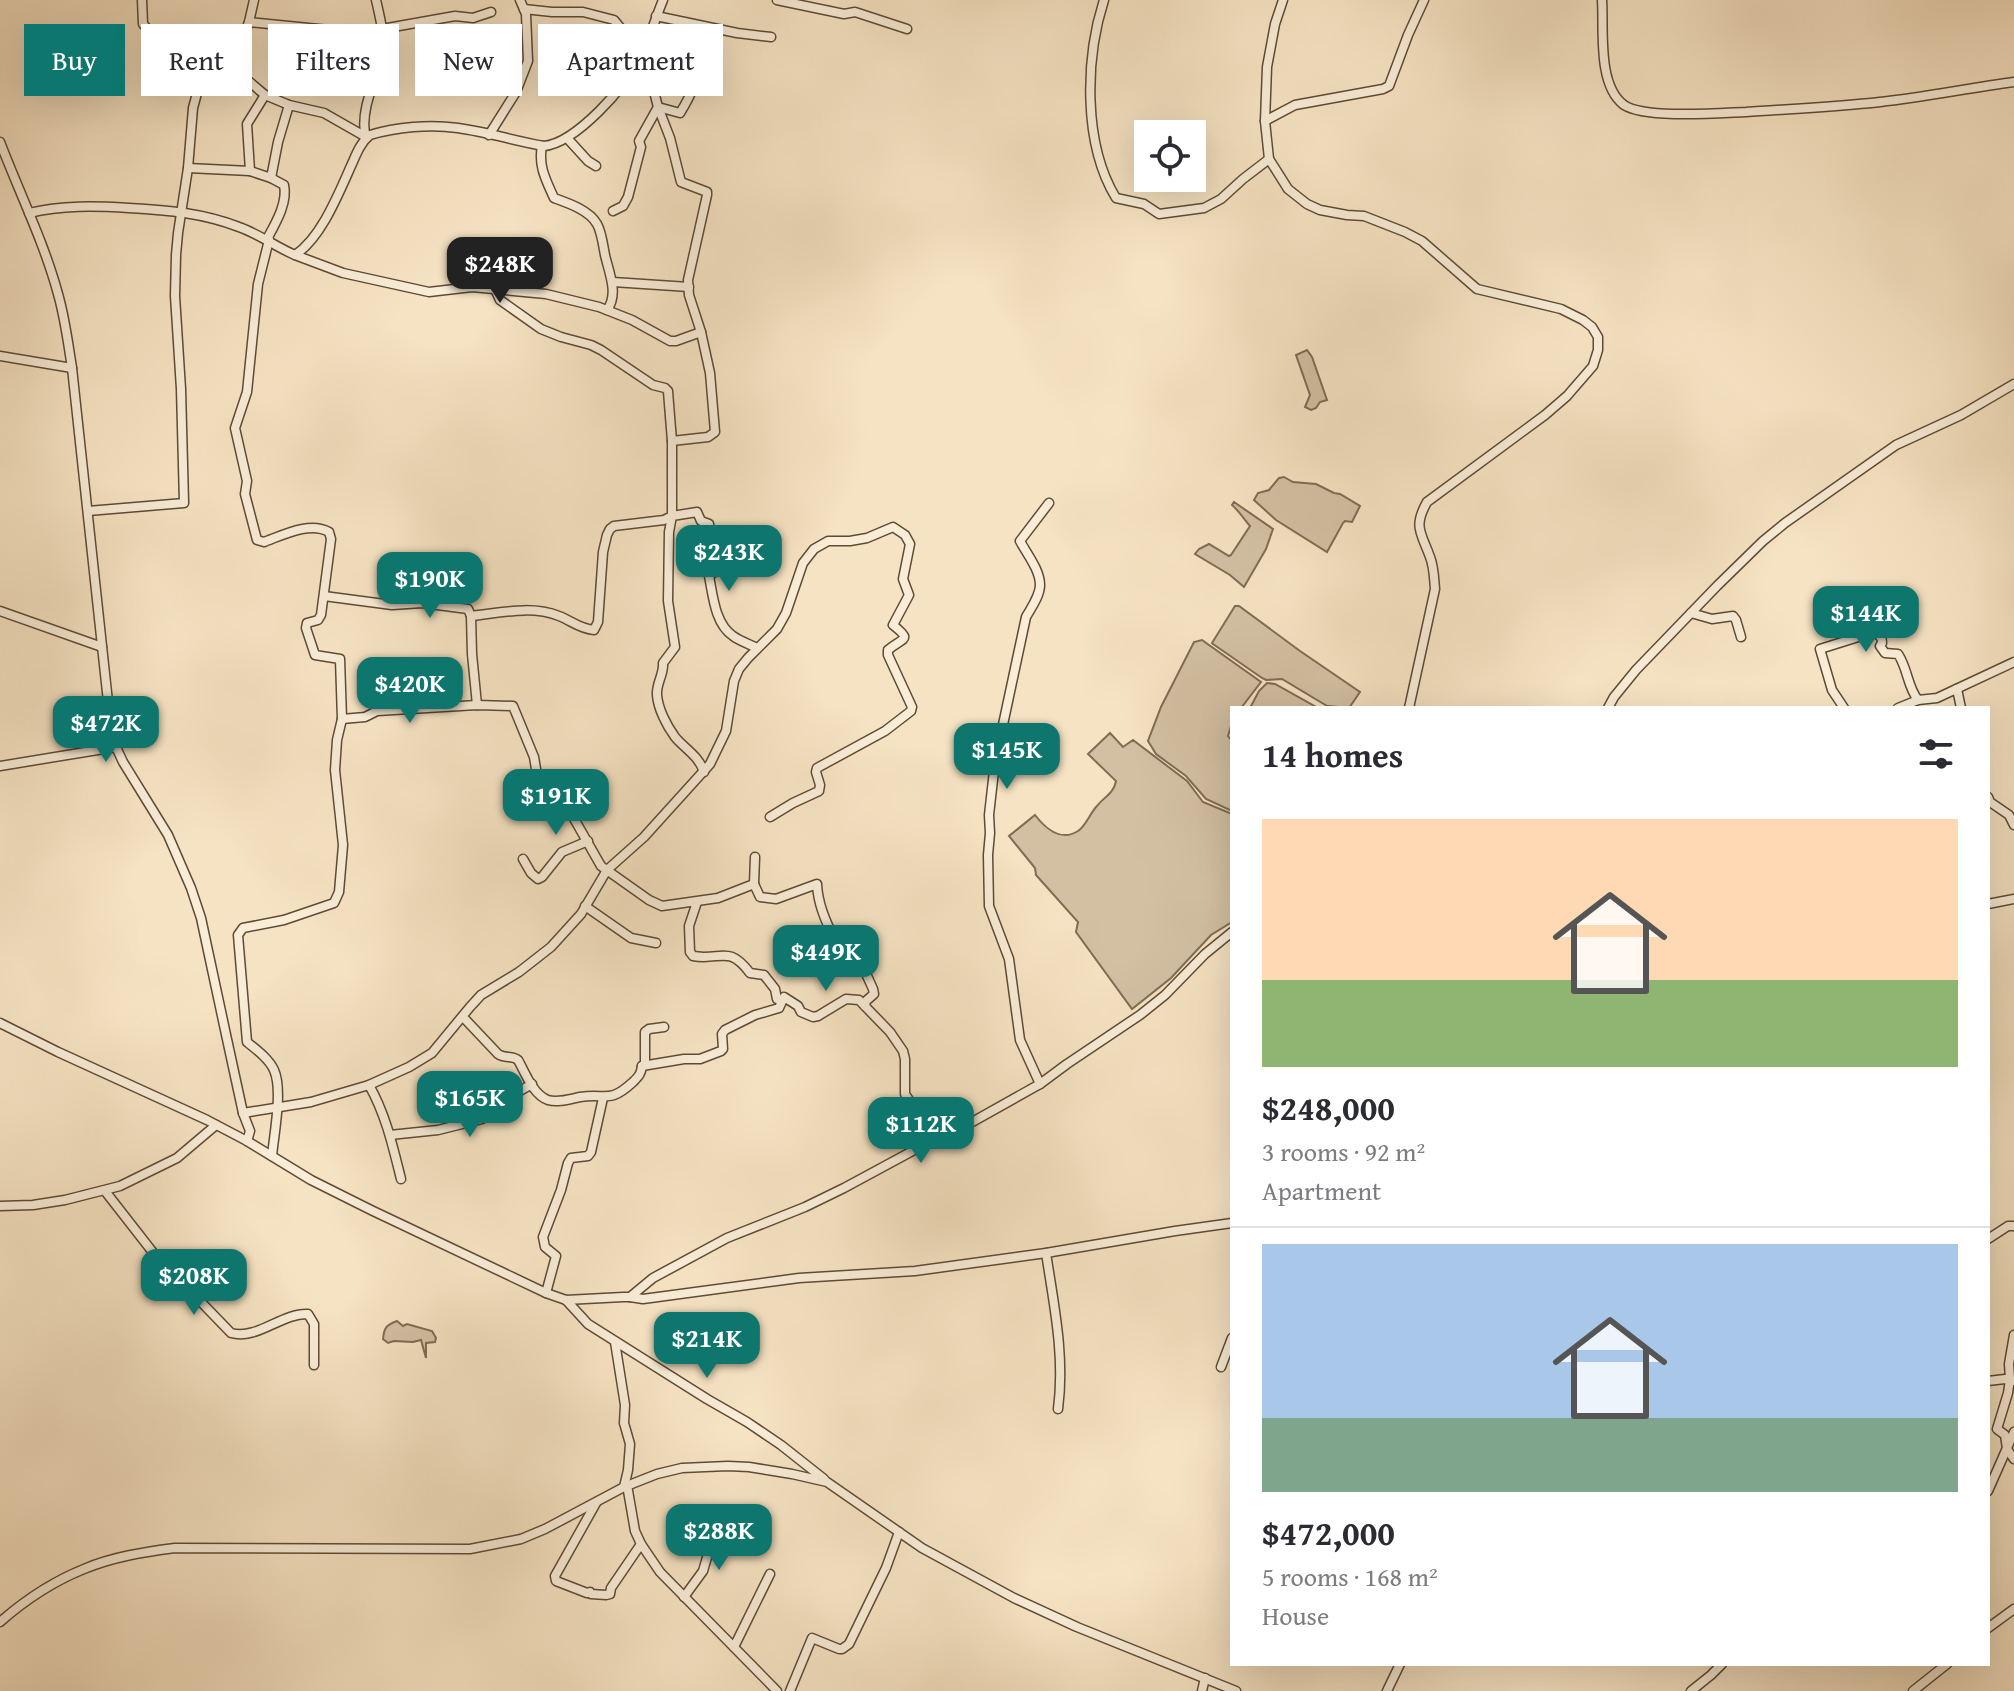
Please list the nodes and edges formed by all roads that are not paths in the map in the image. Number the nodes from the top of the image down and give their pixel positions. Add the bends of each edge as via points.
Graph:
1 (142, 0) edge
2 (254, 0) edge
3 (376, 0) edge
4 (663, 0) edge
5 (777, 0) edge
6 (1104, 0) edge
7 (1283, 0) edge
8 (1424, 0) edge
9 (1602, 0) edge
10 (522, 4) edge
11 (491, 12) dead end
12 (656, 16) junction
13 (249, 22) joint
14 (143, 24) edge
15 (269, 24) edge
16 (381, 24) edge
17 (617, 24) edge
18 (653, 24) edge
19 (399, 26) edge
20 (907, 29) dead end
21 (771, 37) dead end
22 (2014, 82) edge
23 (252, 84) edge
24 (265, 95) junction
25 (196, 96) edge
26 (370, 96) edge
27 (613, 96) edge
28 (655, 96) edge
29 (691, 96) edge
30 (289, 105) junction
31 (658, 107) junction
32 (1265, 121) junction
33 (489, 135) junction
34 (366, 137) junction
35 (567, 138) junction
36 (0, 142) edge
37 (542, 146) junction
38 (1269, 159) junction
39 (596, 166) dead end
40 (188, 168) junction
41 (250, 171) junction
42 (271, 178) junction
43 (182, 211) junction
44 (613, 211) dead end
45 (29, 213) junction
46 (268, 240) junction
47 (295, 255) junction
48 (613, 282) junction
49 (689, 287) junction
50 (495, 289) junction
51 (607, 310) junction
52 (701, 332) junction
53 (0, 356) edge
54 (72, 368) junction
55 (2014, 384) edge
56 (672, 441) junction
57 (1049, 503) dead end
58 (88, 511) junction
59 (672, 516) junction
60 (760, 547) dead end
61 (718, 569) junction
62 (324, 596) junction
63 (0, 611) edge
64 (1691, 613) junction
65 (471, 616) junction
66 (1741, 637) dead end
67 (102, 647) junction
68 (757, 648) junction
69 (2014, 662) edge
70 (1957, 689) junction
71 (1918, 700) junction
72 (477, 705) junction
73 (1409, 706) edge
74 (1609, 706) edge
75 (1843, 706) edge
76 (1903, 706) edge
77 (1961, 706) edge
78 (342, 719) junction
79 (116, 747) junction
80 (0, 766) edge
81 (704, 772) junction
82 (1990, 802) edge
83 (770, 817) dead end
84 (2014, 825) edge
85 (588, 841) junction
86 (755, 857) dead end
87 (523, 859) dead end
88 (607, 870) junction
89 (754, 884) junction
90 (2014, 899) edge
91 (697, 902) junction
92 (1990, 904) edge
93 (585, 906) junction
94 (1230, 934) edge
95 (656, 943) dead end
96 (782, 1000) junction
97 (865, 1007) junction
98 (463, 1017) junction
99 (0, 1023) edge
100 (664, 1027) dead end
101 (642, 1066) junction
102 (532, 1084) junction
103 (1040, 1084) junction
104 (369, 1085) junction
105 (603, 1098) junction
106 (277, 1107) junction
107 (243, 1113) junction
108 (216, 1125) junction
109 (390, 1135) junction
110 (247, 1141) junction
111 (931, 1141) junction
112 (272, 1156) junction
113 (401, 1179) dead end
114 (105, 1191) junction
115 (0, 1206) edge
116 (1230, 1223) edge
117 (2014, 1226) edge
118 (1990, 1238) edge
119 (1046, 1253) junction
120 (546, 1293) junction
121 (630, 1297) junction
122 (566, 1300) junction
123 (2014, 1335) edge
124 (615, 1342) junction
125 (1230, 1343) edge
126 (314, 1365) dead end
127 (1221, 1367) dead end
128 (2012, 1380) edge
129 (1990, 1381) edge
130 (1058, 1409) dead end
131 (2014, 1432) edge
132 (2007, 1449) junction
133 (2014, 1459) edge
134 (827, 1482) junction
135 (625, 1486) junction
136 (1990, 1487) edge
137 (598, 1501) junction
138 (716, 1527) dead end
139 (899, 1532) junction
140 (641, 1544) junction
141 (770, 1574) dead end
142 (684, 1597) junction
143 (2014, 1609) edge
144 (0, 1622) edge
145 (1990, 1627) edge
146 (734, 1647) junction
147 (1399, 1666) edge
148 (1720, 1666) edge
149 (1944, 1666) edge
150 (1205, 1678) junction
151 (777, 1691) edge
152 (790, 1691) edge
153 (1202, 1691) edge
154 (1236, 1691) edge
155 (1387, 1691) edge
156 (1691, 1691) edge
157 (1913, 1691) edge

1 - 14 street
2 - 13 street
3 - 16 street
4 - 12 street
5 - 20 street via 855,12
6 - 38 street via 1094,43 1092,112 1098,157 1116,198 1144,204 1159,214 1204,208
7 - 32 street via 1268,62
8 - 32 street via 1389,86 1295,105
9 - 22 street via 1604,59 1611,88 1623,104 1635,109 1692,115 1803,108
10 - 17 street via 552,12 583,12
10 - 33 street via 525,73
11 - 19 street
12 - 18 street
12 - 21 street
13 - 15 street
23 - 24 street
24 - 30 street
24 - 41 street via 247,124
25 - 40 street
26 - 34 street
27 - 35 street
28 - 31 street
29 - 31 street via 680,113
30 - 34 street via 324,113
30 - 42 street
31 - 44 street via 639,141 628,197
31 - 49 street via 681,182 707,192
32 - 38 street
33 - 34 street via 435,127
33 - 37 street
34 - 47 street via 323,225
35 - 37 street
35 - 39 street
36 - 45 street
37 - 48 street via 543,174 554,198 578,208 598,225
38 - 73 street via 1288,189 1307,204 1364,216 1405,232 1477,289 1561,309 1583,320 1598,337 1593,366 1567,396 1427,502 1420,515 1418,527 1431,558 1435,589
40 - 41 street
40 - 43 street
41 - 42 street
42 - 46 street via 286,192
43 - 45 street via 96,206
43 - 46 street
43 - 58 street via 175,296 184,503
45 - 54 street via 58,293
46 - 47 street
46 - 62 street via 247,392 235,428 245,494 261,541 311,527 329,532
47 - 50 street via 343,273 429,292
48 - 49 street
48 - 51 street
49 - 52 street
50 - 51 street via 546,294
50 - 56 street via 500,300 541,329 591,345 665,388
51 - 52 street via 670,341
52 - 56 street via 715,432
53 - 54 street
54 - 58 street
55 - 64 street via 1896,445 1797,514
56 - 59 street
57 - 103 street via 1020,541 1040,585 1026,617 995,762 988,855 989,907 1009,959 1020,1040
58 - 67 street
59 - 61 street via 697,512 709,524
59 - 65 street via 610,529 594,630 531,610
59 - 81 street via 668,601 675,647 663,663 656,692 665,721
60 - 61 street
61 - 68 street via 709,576 720,622 731,635
62 - 65 street via 464,607
62 - 78 street via 320,619 306,628 315,655 340,659
63 - 67 street
64 - 66 street via 1712,619 1735,617
64 - 74 street
65 - 72 street
67 - 79 street
68 - 81 street via 739,669 726,731
68 - 83 street via 777,629 803,563 814,549 893,527 909,539 903,579 909,595 893,625 905,636 887,652 911,711 817,768 819,791
69 - 70 street
70 - 71 street
70 - 77 street
71 - 75 street via 1902,659 1885,653 1881,637 1871,633 1820,649
71 - 76 street
72 - 78 street via 377,711
72 - 85 street via 514,707 549,800 572,815
78 - 106 street via 335,755 343,845 337,898 330,906 243,928 238,935 247,1042 275,1070
79 - 80 street
79 - 107 street via 168,835 191,888
81 - 88 street
82 - 84 street
85 - 87 street via 562,852 538,879
85 - 88 street
86 - 89 street
88 - 91 street via 662,906
88 - 93 street
89 - 91 street
89 - 97 street via 760,897 776,899 817,884 836,945 854,947 873,989
90 - 92 street
91 - 96 street via 689,926 693,956 736,957 750,973 764,975
93 - 95 street via 631,938
93 - 98 street via 551,947 481,995
94 - 103 street via 1148,1009
96 - 97 street via 813,1017 846,999 859,1000
96 - 101 street via 779,1008 725,1030 723,1049 710,1056
97 - 111 street via 903,1051 905,1094
98 - 102 street via 503,1058 515,1057
98 - 104 street via 432,1053
99 - 108 street
100 - 101 street via 645,1032
101 - 105 street via 623,1090
102 - 105 street via 548,1100
102 - 109 street via 482,1119
103 - 111 street
104 - 106 street
104 - 109 street
105 - 120 street via 591,1152 568,1163 543,1237 556,1256
106 - 107 street
106 - 112 street
107 - 110 street via 250,1131
108 - 110 street
108 - 114 street via 177,1158
109 - 113 street
110 - 112 street
111 - 121 street via 805,1207 727,1238 653,1278
112 - 120 street via 371,1210
114 - 115 street
114 - 126 street via 176,1282 231,1333 244,1335 308,1314 314,1324
116 - 119 street
117 - 118 street
119 - 121 street via 915,1271
119 - 130 street via 1060,1346
120 - 122 street
121 - 122 street
122 - 124 street
123 - 128 street
124 - 134 street via 747,1422
124 - 135 street via 630,1444
125 - 127 street
128 - 129 street
128 - 132 street via 1997,1429 2005,1435
131 - 132 street
132 - 133 street
132 - 136 street
134 - 135 street via 728,1466 682,1468
134 - 139 street
135 - 137 street
135 - 140 street
137 - 140 street via 556,1581 591,1594 610,1594
137 - 144 street via 521,1539 470,1549 175,1548 139,1553 84,1569
138 - 142 street via 703,1571
139 - 150 street via 1014,1598
139 - 152 street via 849,1644 842,1649 812,1638
140 - 142 street
141 - 146 street
142 - 146 street
143 - 145 street
146 - 151 street
147 - 155 street
148 - 156 street
149 - 157 street
150 - 153 street
150 - 154 street

